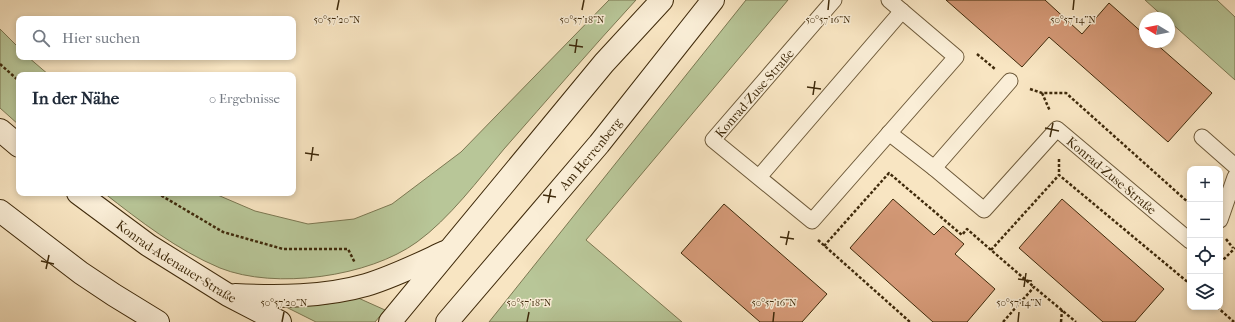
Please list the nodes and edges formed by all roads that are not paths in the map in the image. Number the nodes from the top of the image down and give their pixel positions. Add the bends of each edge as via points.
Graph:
1 (662, 0) edge
2 (713, 0) edge
3 (834, 0) edge
4 (889, 0) edge
5 (902, 11) junction
6 (1010, 81) road end
7 (0, 130) edge
8 (889, 133) junction
9 (1202, 137) dead end
10 (16, 143) edge
11 (1235, 166) edge
12 (934, 168) junction
13 (1235, 177) edge
14 (759, 178) junction
15 (82, 196) edge
16 (0, 211) edge
17 (1223, 211) edge
18 (1187, 238) edge
19 (450, 250) junction
20 (228, 295) junction
21 (158, 322) edge
22 (280, 322) edge
23 (390, 322) edge
24 (447, 322) edge

1 - 19 main road via 604,63
2 - 24 main road, Am Herrenberg via 598,144
3 - 14 lane, Konrad-Zuse-Straße via 713,140
4 - 5 lane
5 - 8 lane via 956,57
5 - 14 lane
6 - 12 lane
7 - 10 main road
8 - 12 lane, Konrad-Zuse-Straße
8 - 14 lane, Konrad-Zuse-Straße via 812,221
9 - 11 lane
12 - 18 lane, Konrad-Zuse-Straße via 984,210 1057,129
13 - 17 lane
15 - 20 main road, Konrad-Adenauer-Straße via 148,245
16 - 21 main road via 81,273
19 - 20 main road via 366,285 339,291 298,295
19 - 23 main road
20 - 22 main road, Konrad-Adenauer-Straße

